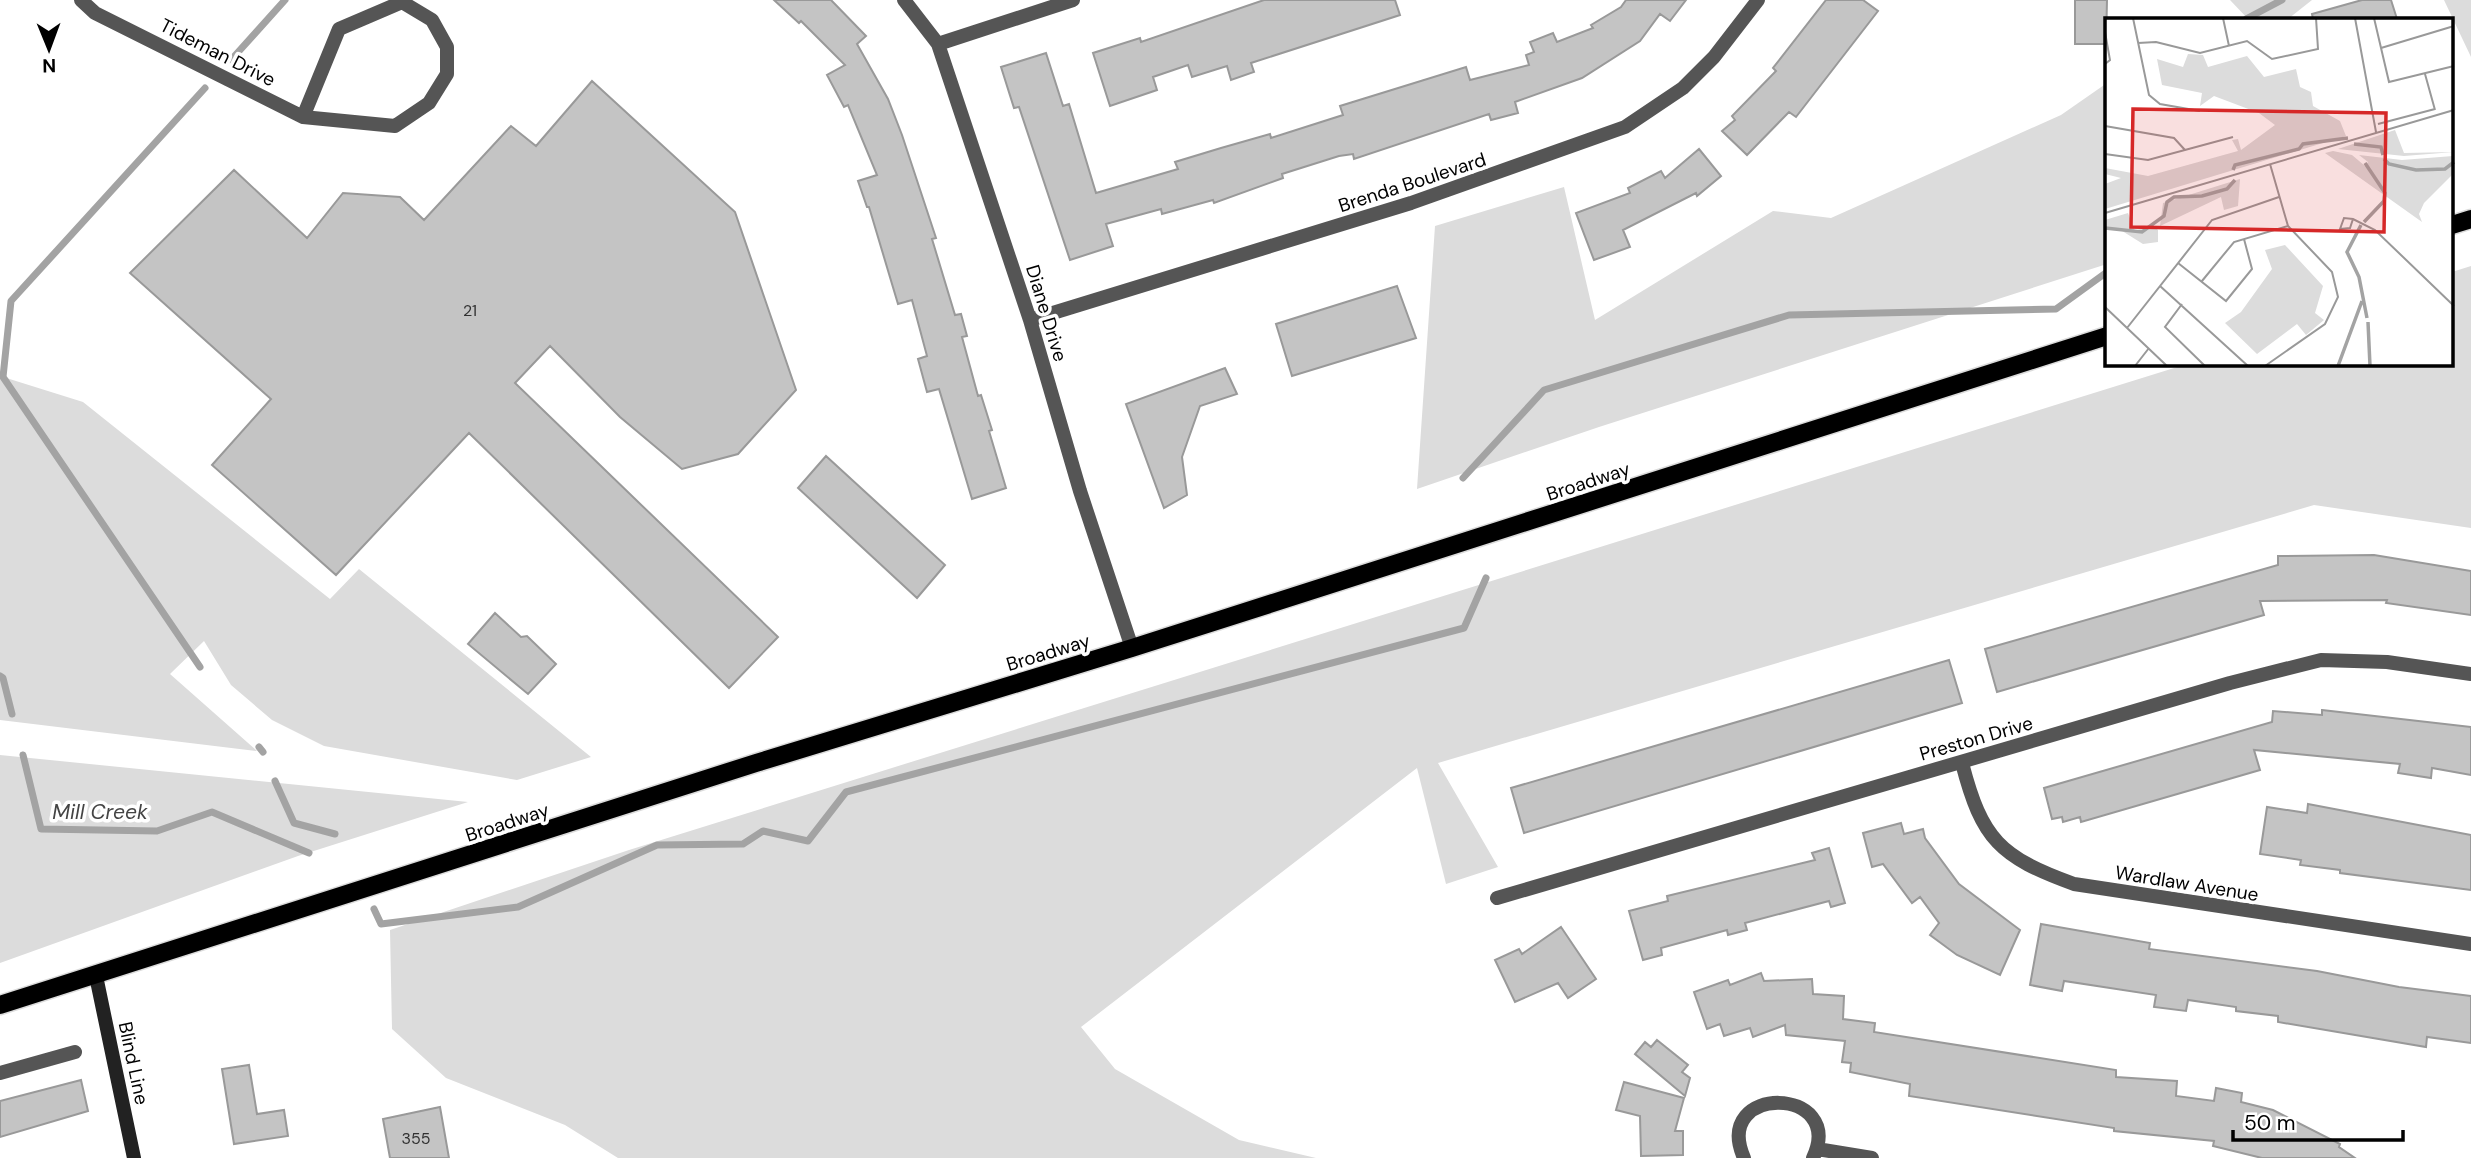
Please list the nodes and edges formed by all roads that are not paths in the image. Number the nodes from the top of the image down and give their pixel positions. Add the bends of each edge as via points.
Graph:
1 (81, 0) edge
2 (904, 0) edge
3 (1073, 0) edge
4 (1758, 0) edge
5 (938, 44) junction
6 (303, 117) junction
7 (2471, 219) edge
8 (2454, 224) edge
9 (1030, 320) junction
10 (2105, 337) edge
11 (1132, 648) junction
12 (2471, 674) edge
13 (1962, 763) junction
14 (1497, 898) dead end
15 (2471, 944) edge
16 (96, 976) junction
17 (0, 1005) edge
18 (75, 1052) dead end
19 (0, 1073) edge
20 (1815, 1154) edge
21 (134, 1158) edge
22 (1744, 1158) edge
23 (1872, 1158) edge

1 - 6 street, Tideman Drive via 95,13
2 - 5 street, Diane Drive
3 - 5 street
4 - 9 street, Brenda Boulevard via 1683,88 1625,127 1411,203
5 - 9 street, Diane Drive
6 - 6 street, Tideman Drive via 395,126 429,103 447,74 447,47 432,20 402,2 339,29
7 - 8 main road
9 - 11 street, Diane Drive
10 - 11 main road, Broadway
11 - 16 main road, Broadway via 756,763
12 - 13 street, Preston Drive via 2387,662 2321,660
13 - 14 street, Preston Drive
13 - 15 street, Wardlaw Avenue via 1971,800 2002,850 2074,884
16 - 17 main road, Broadway
16 - 21 street, Blind Line
18 - 19 street
20 - 22 street via 1815,1123 1792,1103 1778,1101 1753,1110 1743,1123 1739,1136
20 - 23 street

